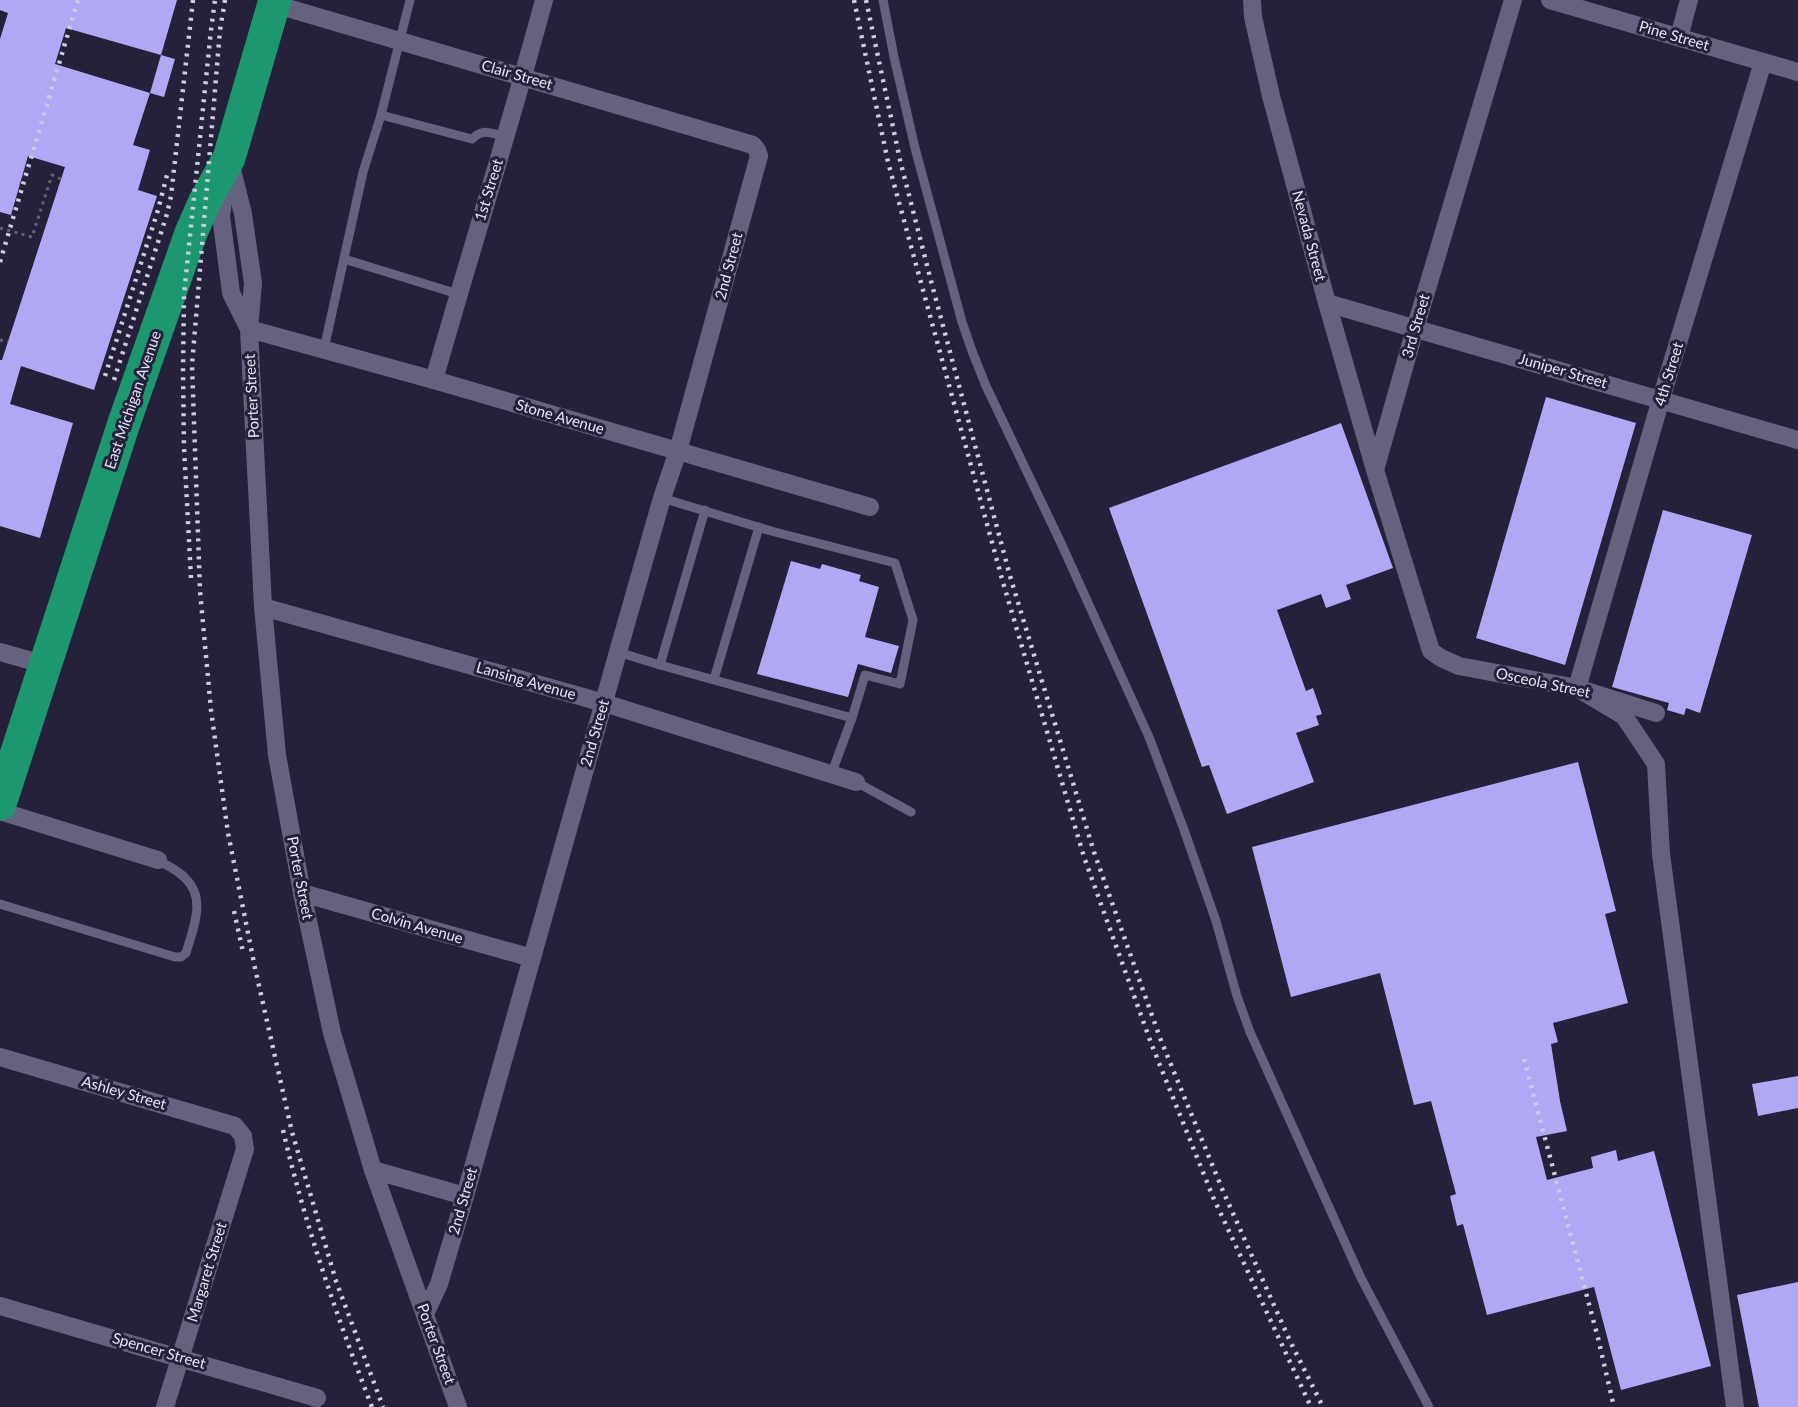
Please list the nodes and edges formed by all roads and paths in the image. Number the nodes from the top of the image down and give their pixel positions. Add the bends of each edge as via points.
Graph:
1 (410, 0) edge
2 (544, 0) edge
3 (883, 0) edge
4 (1252, 0) edge
5 (1513, 0) edge
6 (1550, 0) edge
7 (1689, 0) edge
8 (275, 2) edge
9 (1679, 37) junction
10 (400, 41) junction
11 (1763, 62) junction
12 (1798, 72) edge
13 (524, 77) junction
14 (381, 115) junction
15 (505, 137) junction
16 (758, 150) joint
17 (229, 158) junction
18 (61, 179) dead end
19 (0, 228) edge
20 (344, 259) junction
21 (458, 294) junction
22 (1327, 303) junction
23 (249, 329) junction
24 (1415, 329) junction
25 (0, 340) edge
26 (8, 342) dead end
27 (324, 349) junction
28 (434, 380) junction
29 (1661, 399) junction
30 (1798, 440) edge
31 (678, 451) junction
32 (1375, 470) junction
33 (662, 498) junction
34 (870, 507) dead end
35 (705, 510) junction
36 (759, 527) junction
37 (263, 607) junction
38 (0, 652) edge
39 (618, 652) junction
40 (660, 665) junction
41 (45, 666) junction
42 (714, 679) junction
43 (1577, 688) junction
44 (604, 703) junction
45 (1656, 712) dead end
46 (852, 718) junction
47 (831, 775) junction
48 (856, 782) joint
49 (0, 804) edge
50 (0, 811) edge
51 (911, 812) dead end
52 (158, 860) joint
53 (302, 893) junction
54 (0, 904) edge
55 (532, 958) junction
56 (0, 1057) edge
57 (243, 1136) joint
58 (373, 1170) junction
59 (465, 1196) junction
60 (0, 1306) edge
61 (425, 1314) junction
62 (180, 1357) junction
63 (317, 1398) dead end
64 (165, 1407) edge
65 (458, 1407) edge
66 (1429, 1407) edge
67 (1735, 1407) edge

1 - 10 lane
2 - 13 street, 1st Street
3 - 66 lane via 915,148 972,351 1149,736 1184,827 1250,1032 1361,1278
4 - 22 street, Nevada Street via 1271,96
5 - 24 street, 3rd Street
6 - 9 street, Pine Street
7 - 9 street
8 - 10 street, Clair Street
8 - 17 highway, East Michigan Avenue
9 - 11 street, Pine Street
10 - 13 street, Clair Street
10 - 14 lane
11 - 12 street, Pine Street
11 - 29 street, 4th Street
13 - 15 street, 1st Street
13 - 16 street, Clair Street via 753,145
14 - 15 lane via 472,139 482,132
14 - 20 lane via 363,172
15 - 21 street, 1st Street
16 - 31 street, 2nd Street
17 - 23 street, Porter Street via 243,214 253,283
17 - 41 highway, East Michigan Avenue via 191,233
18 - 19 path via 52,175 32,237
20 - 21 lane
20 - 27 lane
21 - 28 street, 1st Street
22 - 24 street, Juniper Street
22 - 32 street, Nevada Street
23 - 27 street, Stone Avenue
23 - 37 street, Porter Street
24 - 29 street, Juniper Street
24 - 32 street, 3rd Street
25 - 26 path
27 - 28 street, Stone Avenue
28 - 31 street, Stone Avenue
29 - 30 street, Juniper Street
29 - 43 street, 4th Street
31 - 33 street, 2nd Street
31 - 34 street, Stone Avenue
32 - 43 street, Osceola Street via 1431,651 1459,666
33 - 35 lane
33 - 39 street, 2nd Street
35 - 36 lane
35 - 40 lane
36 - 42 lane
36 - 46 lane via 895,563 913,620 900,684 865,675
37 - 44 street, Lansing Avenue
37 - 53 street, Porter Street via 277,755
38 - 41 street
39 - 40 lane
39 - 44 street, 2nd Street
40 - 42 lane
41 - 49 highway, East Michigan Avenue
42 - 46 lane
43 - 45 street, Osceola Street
43 - 67 street via 1624,716 1656,764 1661,854
44 - 47 street, Lansing Avenue
44 - 55 street, 2nd Street
46 - 47 lane
47 - 48 street, Lansing Avenue
48 - 51 lane
50 - 52 street
52 - 54 lane via 184,877 196,894 198,914 182,957
53 - 55 street, Colvin Avenue
53 - 58 street, Porter Street via 332,1032
55 - 59 street, 2nd Street
56 - 57 street, Ashley Street via 235,1126
57 - 62 street, Margaret Street via 245,1149
58 - 59 street
58 - 61 street, Porter Street
59 - 61 street, 2nd Street via 439,1284
60 - 62 street, Spencer Street
61 - 65 street, Porter Street
62 - 63 street, Spencer Street
62 - 64 street, Margaret Street

